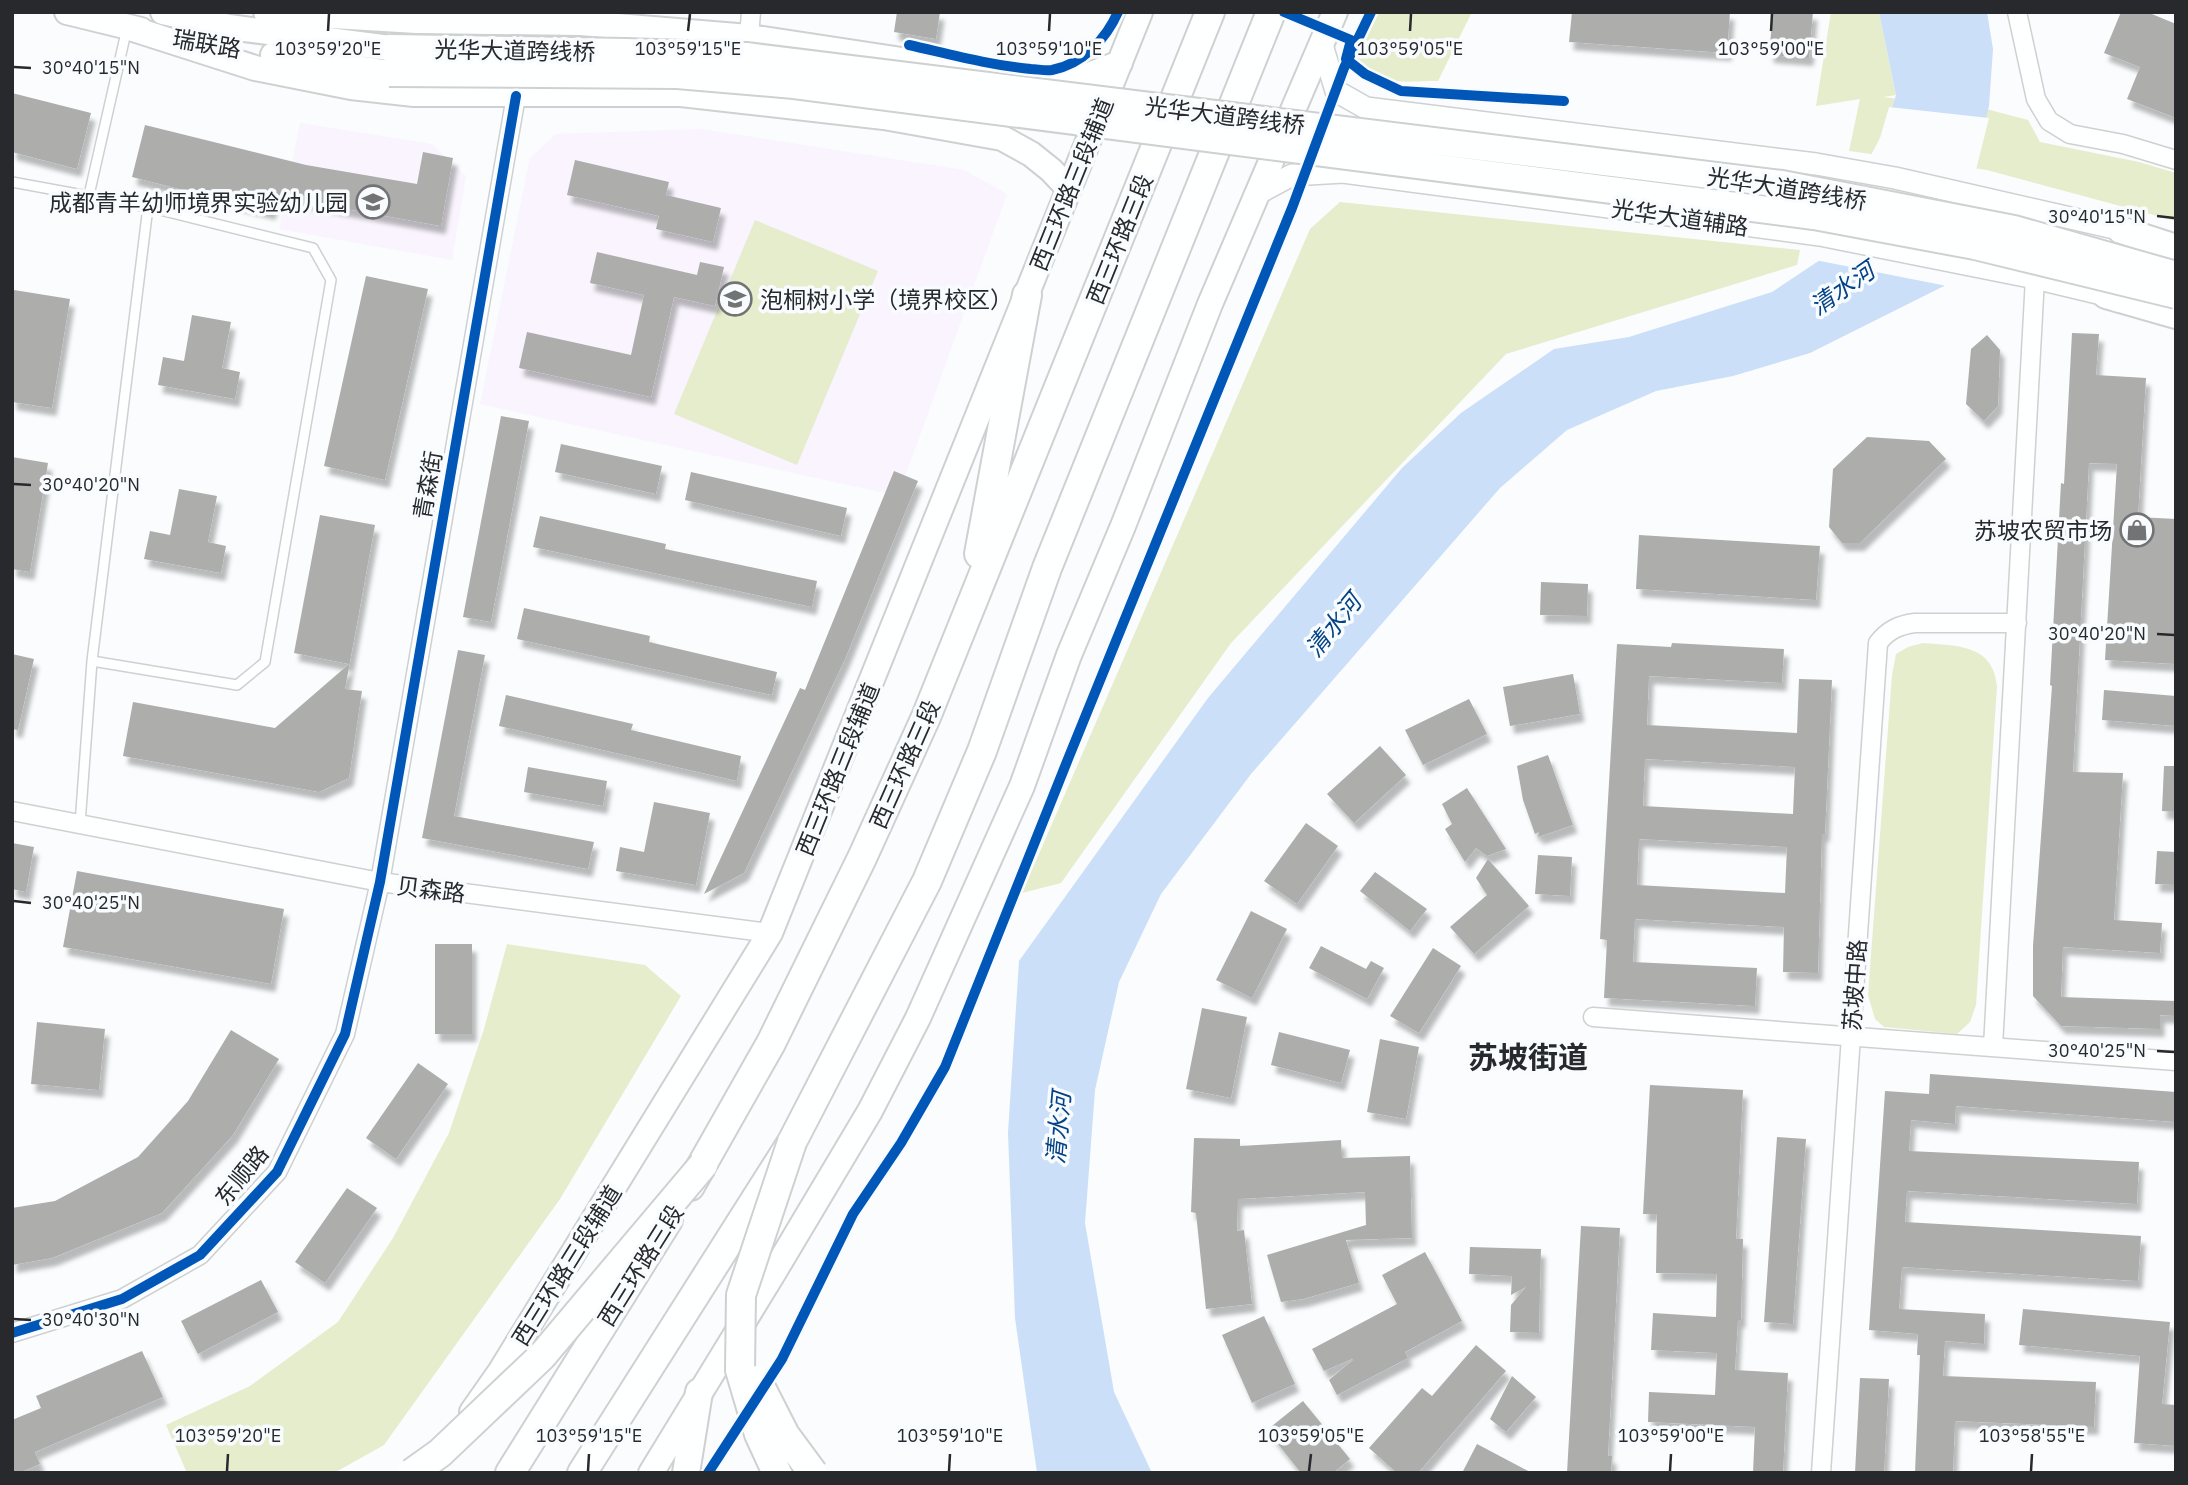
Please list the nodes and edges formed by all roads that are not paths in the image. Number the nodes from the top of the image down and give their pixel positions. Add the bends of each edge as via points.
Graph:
1 (67, 12) edge
2 (163, 12) edge
3 (266, 12) edge
4 (751, 12) edge
5 (1140, 12) edge
6 (1210, 12) edge
7 (1271, 12) edge
8 (1335, 12) edge
9 (2017, 12) edge
10 (127, 27) junction
11 (749, 37) junction
12 (1322, 45) junction
13 (389, 60) junction
14 (1120, 63) junction
15 (1027, 79) junction
16 (516, 96) junction
17 (1002, 138) junction
18 (2176, 160) edge
19 (12, 182) edge
20 (1069, 189) junction
21 (89, 195) junction
22 (1255, 195) junction
23 (148, 206) junction
24 (2120, 230) junction
25 (2176, 240) edge
26 (2176, 248) edge
27 (2176, 275) edge
28 (2035, 278) junction
29 (1027, 295) junction
30 (2106, 295) junction
31 (2176, 295) edge
32 (2176, 315) edge
33 (2176, 327) edge
34 (968, 613) junction
35 (2017, 623) junction
36 (92, 661) junction
37 (12, 811) edge
38 (80, 824) junction
39 (380, 882) junction
40 (770, 933) junction
41 (1594, 1017) dead end
42 (1851, 1036) junction
43 (1993, 1047) junction
44 (2176, 1061) edge
45 (792, 1142) junction
46 (703, 1165) junction
47 (741, 1301) junction
48 (12, 1334) edge
49 (699, 1392) junction
50 (412, 1473) edge
51 (430, 1473) edge
52 (510, 1473) edge
53 (582, 1473) edge
54 (651, 1473) edge
55 (686, 1473) edge
56 (777, 1473) edge
57 (813, 1473) edge
58 (1821, 1473) edge

1 - 10 main road, 瑞联路
2 - 13 main road, 瑞联路
3 - 11 main road via 417,21 580,23
4 - 11 street
5 - 14 main road, 西三环路三段辅道
6 - 34 highway, 西三环路三段
7 - 45 highway via 1047,568 982,751 927,881
8 - 12 main road
9 - 18 street via 2036,99 2049,121 2070,134
10 - 13 main road, 瑞联路 via 215,46
10 - 16 main road via 255,68 351,87 414,94
10 - 21 lane
11 - 15 main road
12 - 22 main road
12 - 24 street via 1336,91 1366,107 1816,164
13 - 27 main road, 光华大道跨线桥, bridge via 638,52 746,56 1782,184 2014,229
13 - 31 main road, 光华大道跨线桥, bridge via 794,85 1814,216 1975,246
14 - 15 main road via 1071,82
14 - 20 main road, 西三环路三段辅道
15 - 17 main road
16 - 17 main road via 681,94 884,117
16 - 39 street, 青森街
17 - 20 main road via 1031,154
19 - 21 lane
20 - 29 main road, 西三环路三段辅道
21 - 23 lane
22 - 28 street, 光华大道辅路 via 1292,175 1343,172 1820,235
22 - 49 main road via 1069,655 1022,786 918,1018 870,1111
23 - 36 lane
23 - 36 lane via 313,248 331,280 265,662 237,685
24 - 25 street
24 - 26 main road
28 - 30 street, 光华大道辅路
28 - 35 street
29 - 34 highway
29 - 40 main road, 西三环路三段辅道
30 - 32 main road
30 - 33 street, 光华大道辅路
34 - 46 highway, 西三环路三段 via 862,858 777,1030
35 - 42 street, 苏坡中路 via 1899,625 1878,643
35 - 43 street
36 - 38 lane
37 - 38 street, 贝森路
38 - 39 street, 贝森路
39 - 40 street, 贝森路
39 - 48 street, 东顺路 via 345,1034 277,1172 200,1255 122,1299
40 - 51 main road, 西三环路三段辅道 via 500,1372
41 - 42 street
42 - 43 street
42 - 58 street, 苏坡中路
43 - 44 street
45 - 47 highway, bridge
45 - 53 highway, bridge
46 - 50 highway, bridge via 542,1356 440,1453
46 - 52 highway, 西三环路三段, bridge
47 - 56 highway, bridge via 740,1370 759,1434
47 - 57 highway, bridge via 747,1349 759,1387 785,1435
49 - 54 main road
49 - 55 main road

